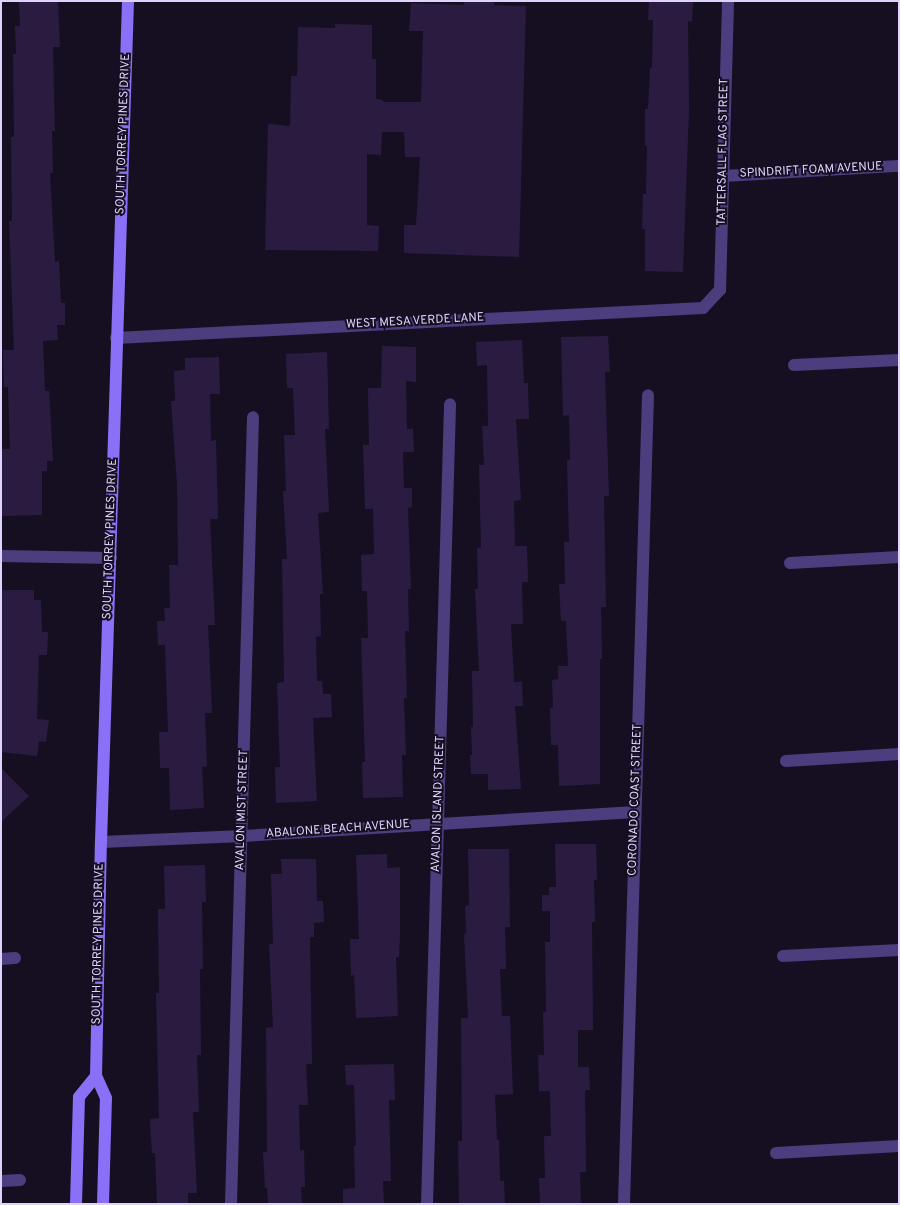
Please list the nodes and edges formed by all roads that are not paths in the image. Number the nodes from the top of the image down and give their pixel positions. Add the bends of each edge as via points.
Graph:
1 (128, 1) edge
2 (728, 1) edge
3 (899, 166) edge
4 (723, 176) junction
5 (711, 301) joint
6 (116, 338) junction
7 (899, 360) edge
8 (794, 366) dead end
9 (648, 395) dead end
10 (450, 404) dead end
11 (253, 417) dead end
12 (1, 556) edge
13 (899, 557) edge
14 (111, 558) junction
15 (790, 563) dead end
16 (899, 754) edge
17 (786, 761) dead end
18 (635, 812) junction
19 (439, 824) junction
20 (242, 836) junction
21 (101, 842) junction
22 (899, 950) edge
23 (783, 956) dead end
24 (15, 958) dead end
25 (1, 959) edge
26 (96, 1076) junction
27 (899, 1146) edge
28 (776, 1153) dead end
29 (20, 1180) dead end
30 (1, 1182) edge
31 (76, 1204) edge
32 (104, 1204) edge
33 (231, 1204) edge
34 (427, 1204) edge
35 (624, 1204) edge

1 - 6 street, SOUTH TORREY PINES DRIVE
2 - 4 street, TATTERSALL FLAG STREET
3 - 4 street, SPINDRIFT FOAM AVENUE
4 - 5 street, TATTERSALL FLAG STREET via 720,290
5 - 6 street, WEST MESA VERDE LANE via 703,308 687,310 674,308
6 - 14 street, SOUTH TORREY PINES DRIVE
7 - 8 street
9 - 18 street, CORONADO COAST STREET
10 - 19 street, AVALON ISLAND STREET
11 - 20 street, AVALON MIST STREET
12 - 14 street
13 - 15 street
14 - 21 street, SOUTH TORREY PINES DRIVE
16 - 17 street
18 - 19 street, ABALONE BEACH AVENUE
18 - 35 street, CORONADO COAST STREET
19 - 20 street, ABALONE BEACH AVENUE
19 - 34 street, AVALON ISLAND STREET
20 - 21 street, ABALONE BEACH AVENUE
20 - 33 street, AVALON MIST STREET
21 - 26 street, SOUTH TORREY PINES DRIVE
22 - 23 street
24 - 25 street
26 - 31 street via 79,1097
26 - 32 street, SOUTH TORREY PINES DRIVE via 106,1098
27 - 28 street
29 - 30 street

